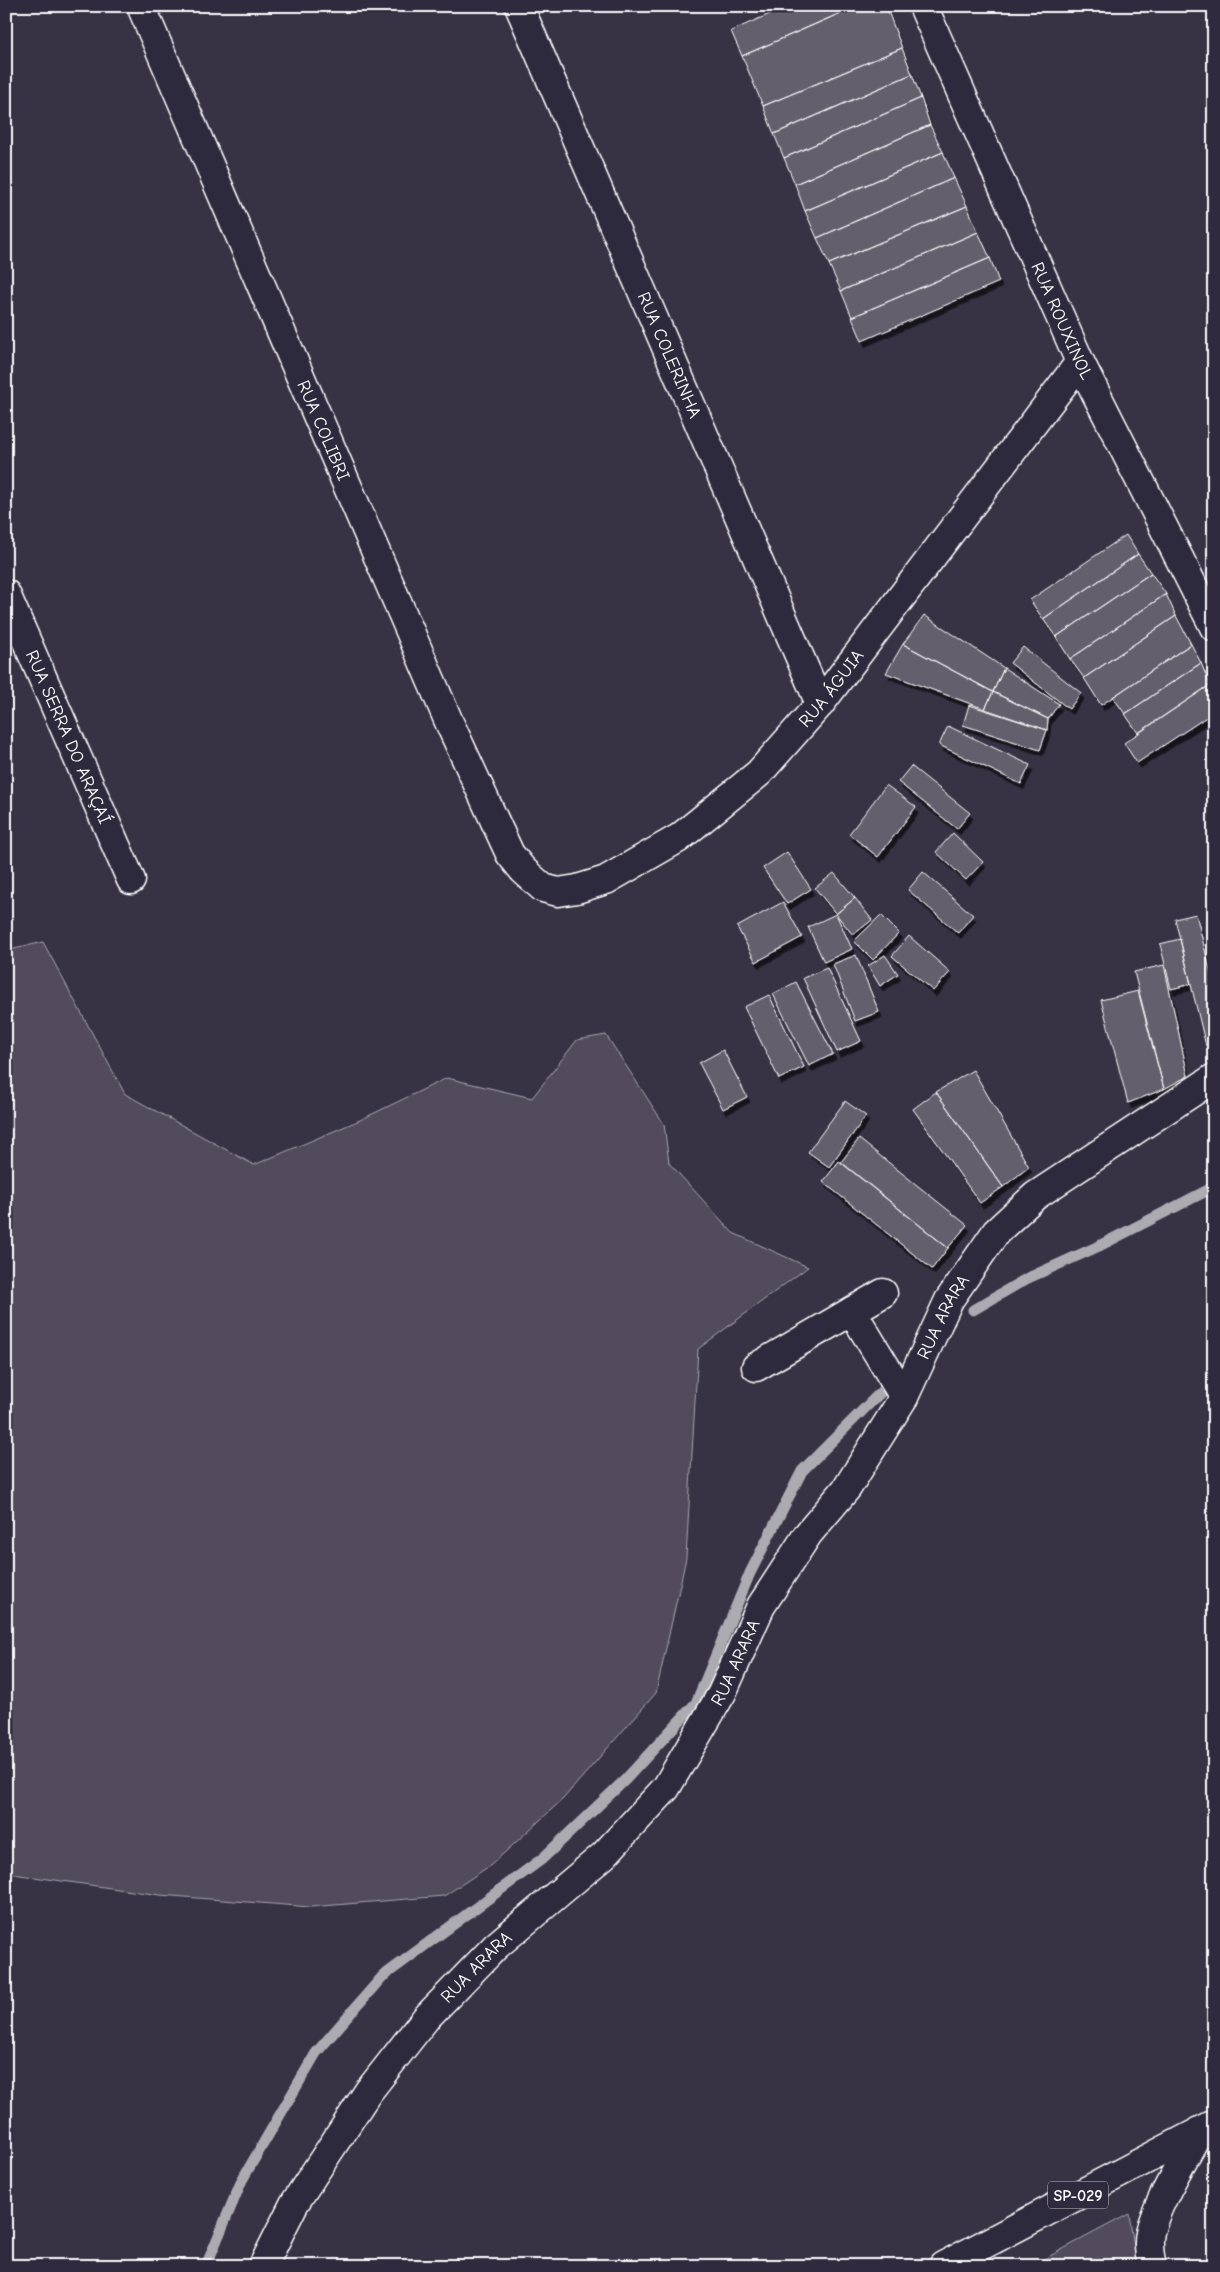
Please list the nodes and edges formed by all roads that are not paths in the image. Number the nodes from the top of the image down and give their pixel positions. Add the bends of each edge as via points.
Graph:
1 (141, 6) edge
2 (519, 6) edge
3 (924, 6) edge
4 (1080, 362) junction
5 (6, 594) edge
6 (1214, 627) edge
7 (820, 704) junction
8 (510, 854) joint
9 (131, 880) dead end
10 (1214, 1078) edge
11 (883, 1293) dead end
12 (852, 1311) junction
13 (756, 1367) dead end
14 (904, 1397) junction
15 (1207, 2128) edge
16 (263, 2266) edge
17 (943, 2266) edge
18 (1153, 2266) edge

1 - 8 main road, RUA COLIBRI
2 - 7 main road, RUA COLERINHA
3 - 4 main road, RUA ROUXINOL
4 - 6 main road, RUA ROUXINOL
4 - 7 main road, RUA ÁGUIA
5 - 9 main road, RUA SERRA DO ARAÇAÍ
7 - 8 main road, RUA ÁGUIA via 759,773 679,838 606,880 558,892 542,888
10 - 14 main road, RUA ARARA via 1035,1196 996,1232 948,1300
11 - 12 main road
12 - 13 main road
12 - 14 main road
14 - 16 main road, RUA ARARA via 847,1488 808,1534 761,1606 722,1694 666,1788 604,1855 496,1946 426,2018 368,2092 294,2204
15 - 17 main road, SP-029
15 - 18 main road, SP-029 via 1159,2208 1149,2233

